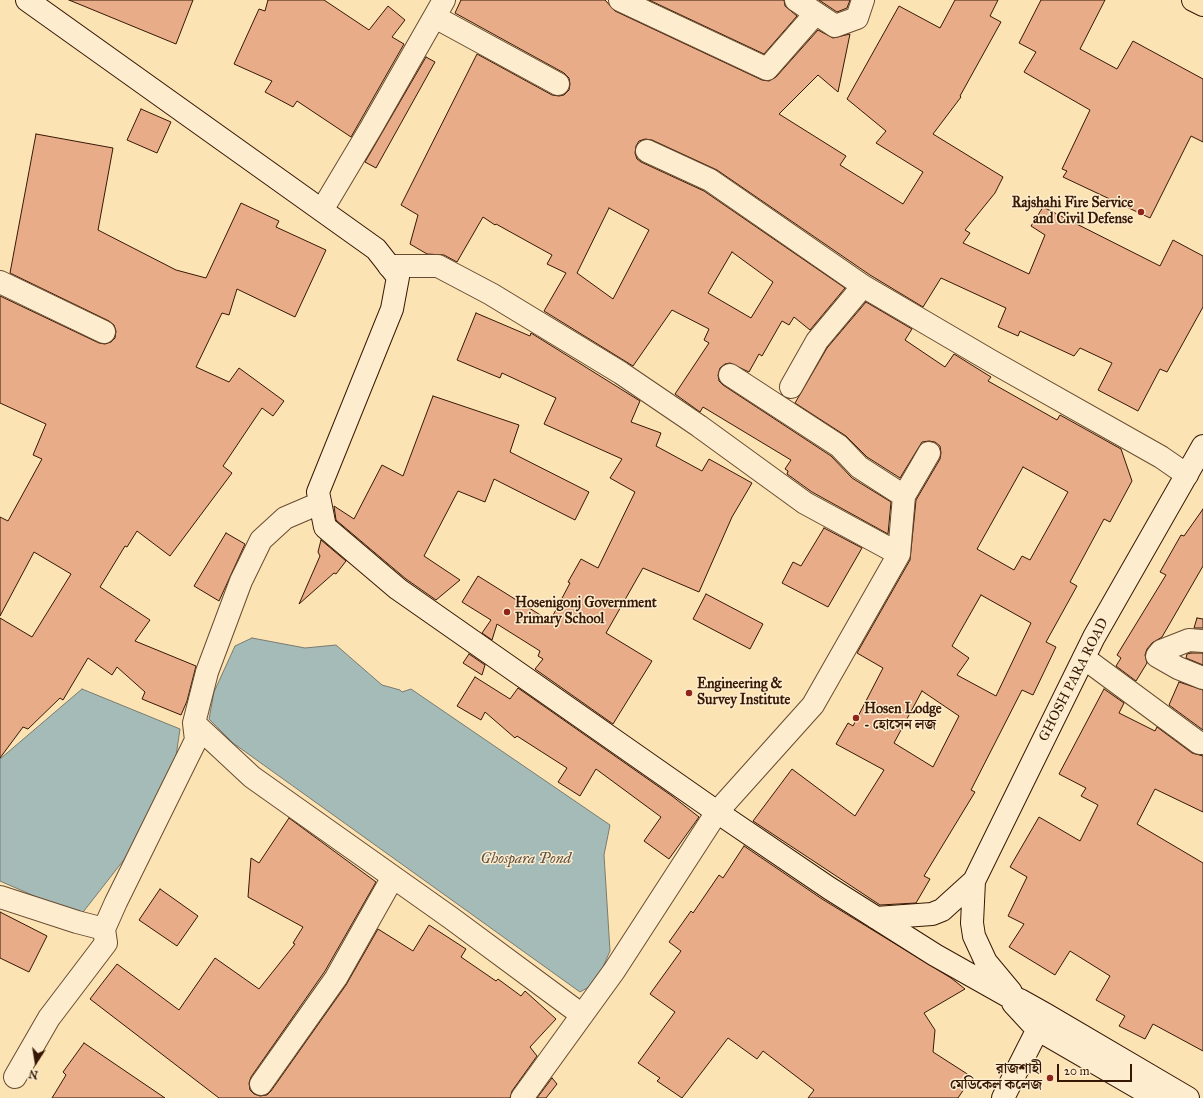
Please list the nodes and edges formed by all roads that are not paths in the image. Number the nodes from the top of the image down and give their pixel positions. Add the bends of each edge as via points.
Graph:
1 (27, 0) edge
2 (620, 0) edge
3 (796, 0) edge
4 (862, 0) edge
5 (1193, 0) edge
6 (1203, 5) edge
7 (439, 9) edge
8 (816, 14) junction
9 (558, 84) dead end
10 (647, 151) dead end
11 (322, 210) junction
12 (390, 266) junction
13 (0, 282) edge
14 (863, 286) junction
15 (104, 332) dead end
16 (730, 375) dead end
17 (791, 387) dead end
18 (1203, 446) edge
19 (929, 453) dead end
20 (1186, 475) junction
21 (904, 496) junction
22 (320, 503) junction
23 (899, 554) junction
24 (1203, 641) edge
25 (1084, 658) junction
26 (1203, 678) edge
27 (194, 723) junction
28 (1203, 743) edge
29 (718, 812) junction
30 (393, 877) junction
31 (974, 881) junction
32 (0, 897) edge
33 (876, 918) junction
34 (104, 929) junction
35 (1013, 997) junction
36 (582, 1016) junction
37 (1041, 1021) junction
38 (15, 1077) dead end
39 (261, 1084) dead end
40 (522, 1098) edge
41 (1003, 1098) edge
42 (1156, 1098) edge
43 (1188, 1098) edge

1 - 11 street
2 - 8 street via 767,69
3 - 8 street
4 - 8 street via 857,18 836,26
5 - 6 highway
7 - 9 street
7 - 11 street
10 - 14 street via 710,180
11 - 12 street via 376,249
12 - 22 street via 398,277 392,309 318,492
12 - 23 street via 438,266 491,294 621,373 805,503
13 - 15 street
14 - 17 street via 817,341
14 - 20 street via 990,361 1162,456
16 - 21 street via 839,446 859,467
18 - 20 street, GHOSH PARA ROAD
19 - 21 street
20 - 25 street, GHOSH PARA ROAD
21 - 23 street
22 - 27 street via 285,518 261,540 241,581 207,672
22 - 29 street via 324,528 398,589
23 - 29 street via 813,706
24 - 26 street via 1189,640 1161,651 1157,656
25 - 28 street via 1199,743
25 - 31 street, GHOSH PARA ROAD
27 - 30 street via 252,777
27 - 34 street via 196,740
29 - 33 street
29 - 36 street
30 - 36 street
30 - 39 street via 336,978
31 - 33 street via 942,910 932,914
31 - 35 street, GHOSH PARA ROAD via 972,923 979,948 986,962
32 - 34 street
33 - 35 street via 935,955
34 - 38 street via 106,943 49,1018
35 - 37 street
36 - 40 street
37 - 41 street
37 - 42 street
37 - 43 street

